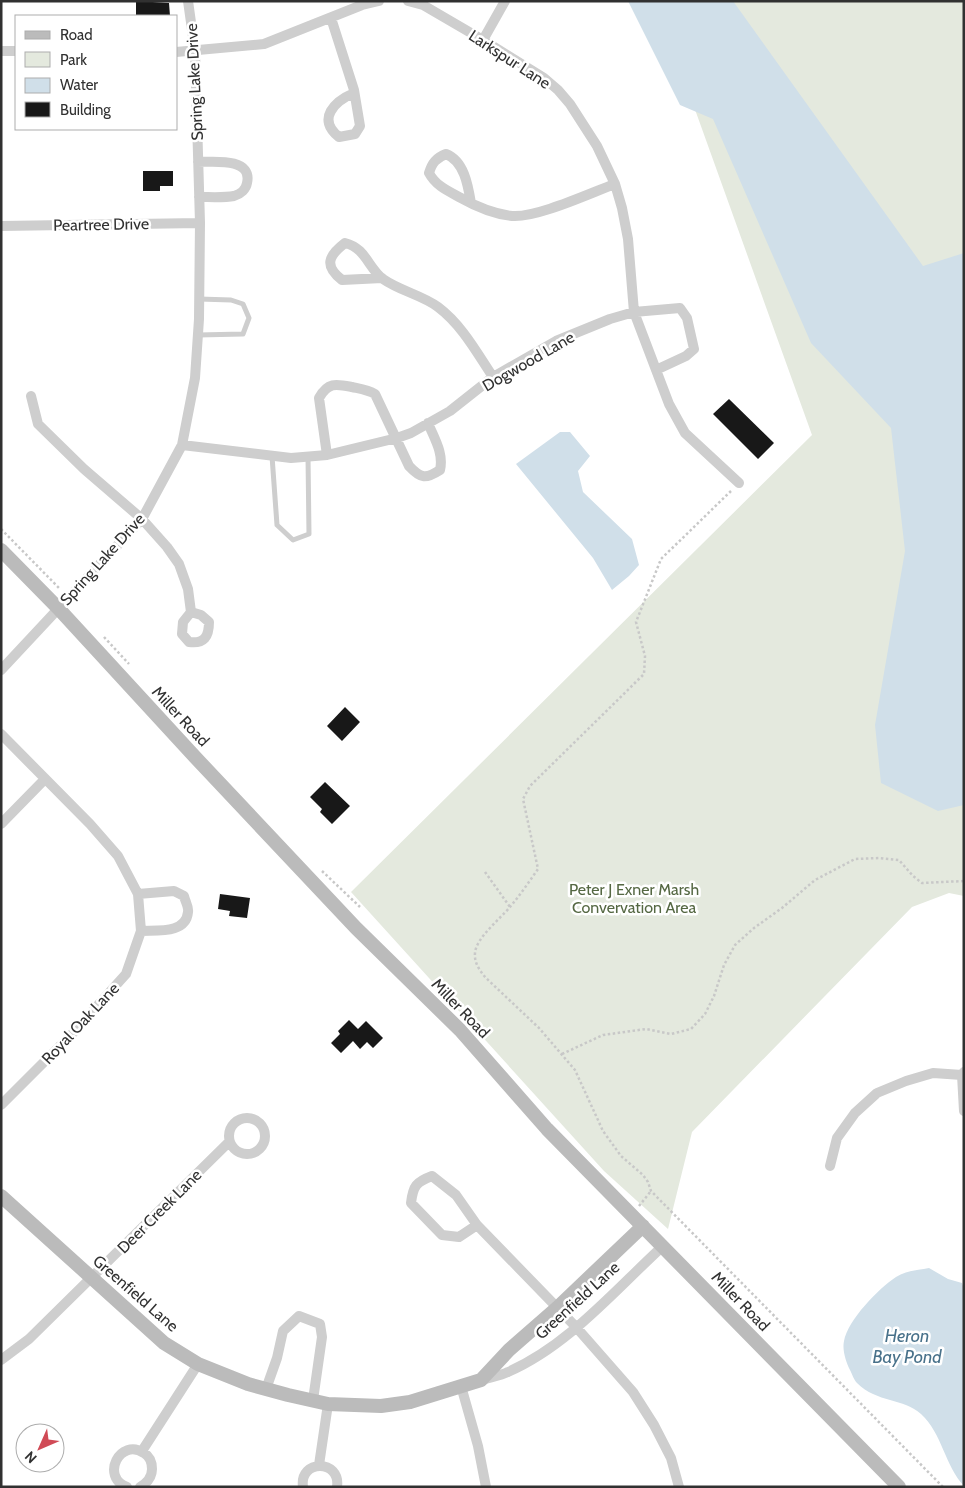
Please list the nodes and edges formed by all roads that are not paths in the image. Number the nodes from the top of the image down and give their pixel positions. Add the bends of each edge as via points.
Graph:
1 (188, 1) edge
2 (379, 1) edge
3 (408, 1) edge
4 (505, 1) edge
5 (331, 18) junction
6 (483, 40) junction
7 (1, 51) edge
8 (15, 51) edge
9 (195, 51) junction
10 (178, 52) edge
11 (354, 93) dead end
12 (198, 162) junction
13 (615, 184) junction
14 (199, 197) junction
15 (471, 203) junction
16 (200, 223) junction
17 (1, 226) edge
18 (382, 278) junction
19 (199, 299) junction
20 (634, 312) junction
21 (198, 335) junction
22 (656, 370) junction
23 (494, 377) junction
24 (32, 396) dead end
25 (428, 423) junction
26 (397, 438) junction
27 (182, 445) junction
28 (327, 455) junction
29 (272, 456) junction
30 (308, 457) junction
31 (739, 484) road end
32 (142, 519) junction
33 (1, 550) edge
34 (58, 608) junction
35 (191, 612) dead end
36 (1, 670) edge
37 (1, 734) edge
38 (45, 779) junction
39 (1, 824) edge
40 (138, 894) junction
41 (141, 930) junction
42 (963, 1073) edge
43 (1, 1105) edge
44 (964, 1111) edge
45 (229, 1142) dead end
46 (830, 1166) dead end
47 (1, 1196) edge
48 (477, 1225) junction
49 (643, 1226) junction
50 (663, 1246) junction
51 (92, 1278) junction
52 (557, 1308) junction
53 (576, 1328) junction
54 (1, 1360) edge
55 (198, 1364) junction
56 (481, 1380) junction
57 (462, 1386) junction
58 (266, 1389) junction
59 (313, 1400) junction
60 (328, 1404) junction
61 (142, 1451) junction
62 (319, 1465) junction
63 (127, 1487) edge
64 (140, 1487) edge
65 (303, 1487) edge
66 (337, 1487) edge
67 (486, 1487) edge
68 (679, 1487) edge
69 (899, 1487) edge

1 - 9 street, Spring Lake Drive
2 - 5 street
3 - 6 street, Larkspur Lane via 423,5
4 - 6 street
5 - 9 street via 264,44
5 - 11 street
6 - 13 street, Larkspur Lane via 558,90 597,146
7 - 8 street
9 - 10 street
9 - 12 street, Spring Lake Drive
12 - 14 street, Spring Lake Drive
12 - 14 street, Spring Lake Drive via 230,162 247,173 248,180 241,193 233,196
13 - 15 street via 532,214 513,216 488,211
13 - 20 street, Larkspur Lane via 628,239
14 - 16 street, Spring Lake Drive
15 - 15 street via 433,181 429,173 437,158 446,154 461,167
16 - 17 street, Peartree Drive
16 - 19 street, Spring Lake Drive
18 - 18 street via 353,245 345,243 330,258 333,273 342,280
18 - 23 street via 438,306 457,323
19 - 21 street, Spring Lake Drive
19 - 21 lane via 231,300 243,304 249,318 243,334
20 - 22 street, Larkspur Lane
20 - 22 street via 680,308 687,318 694,349
20 - 23 street, Dogwood Lane via 556,341
21 - 27 street, Spring Lake Drive via 195,378
22 - 31 street, Larkspur Lane via 669,404 686,432
23 - 25 street, Dogwood Lane via 450,411
24 - 32 street via 38,424
25 - 26 street, Dogwood Lane
25 - 26 street via 442,462 440,470 431,476 416,473
26 - 28 street, Dogwood Lane
26 - 28 street via 375,394 336,384 323,391 319,398
27 - 29 street, Dogwood Lane
27 - 32 street, Spring Lake Drive
28 - 30 street, Dogwood Lane
29 - 30 street, Dogwood Lane
29 - 30 lane via 277,525 293,540 309,534
32 - 34 street, Spring Lake Drive
32 - 35 street via 179,564 188,589
33 - 34 street, Miller Road
34 - 36 street, Spring Lake Drive
34 - 49 street, Miller Road via 324,894 460,1030 547,1129
37 - 38 street, Royal Oak Lane
38 - 39 street
38 - 40 street, Royal Oak Lane via 118,856
40 - 41 street, Royal Oak Lane
40 - 41 street via 174,891 184,896 188,911 184,923 176,928
41 - 43 street, Royal Oak Lane via 126,974
42 - 44 street
42 - 46 street via 933,1072 877,1093 854,1113 837,1138
45 - 51 street, Deer Creek Lane
47 - 51 street, Greenfield Lane
48 - 48 street via 456,1195 432,1176 420,1180 412,1191 411,1203 442,1235 459,1237
48 - 52 street
49 - 50 street, Miller Road
49 - 52 street, Greenfield Lane
50 - 53 street, Greenfield Lane
50 - 69 street, Miller Road
51 - 54 street, Deer Creek Lane via 29,1339
51 - 55 street, Greenfield Lane via 164,1343
52 - 53 street
52 - 56 street, Greenfield Lane
53 - 56 street, Greenfield Lane via 528,1362
53 - 68 street via 644,1408 672,1458
55 - 58 street, Greenfield Lane
55 - 61 street
56 - 57 street, Greenfield Lane
57 - 60 street, Greenfield Lane via 410,1402 381,1406
57 - 67 street
58 - 59 street, Greenfield Lane
58 - 59 street via 283,1331 299,1316 320,1324 322,1337
59 - 60 street, Greenfield Lane
60 - 62 street
61 - 63 street via 127,1450 116,1459 114,1474
61 - 64 street via 152,1463 152,1471 146,1484
62 - 65 street via 307,1471
62 - 66 street via 332,1470

